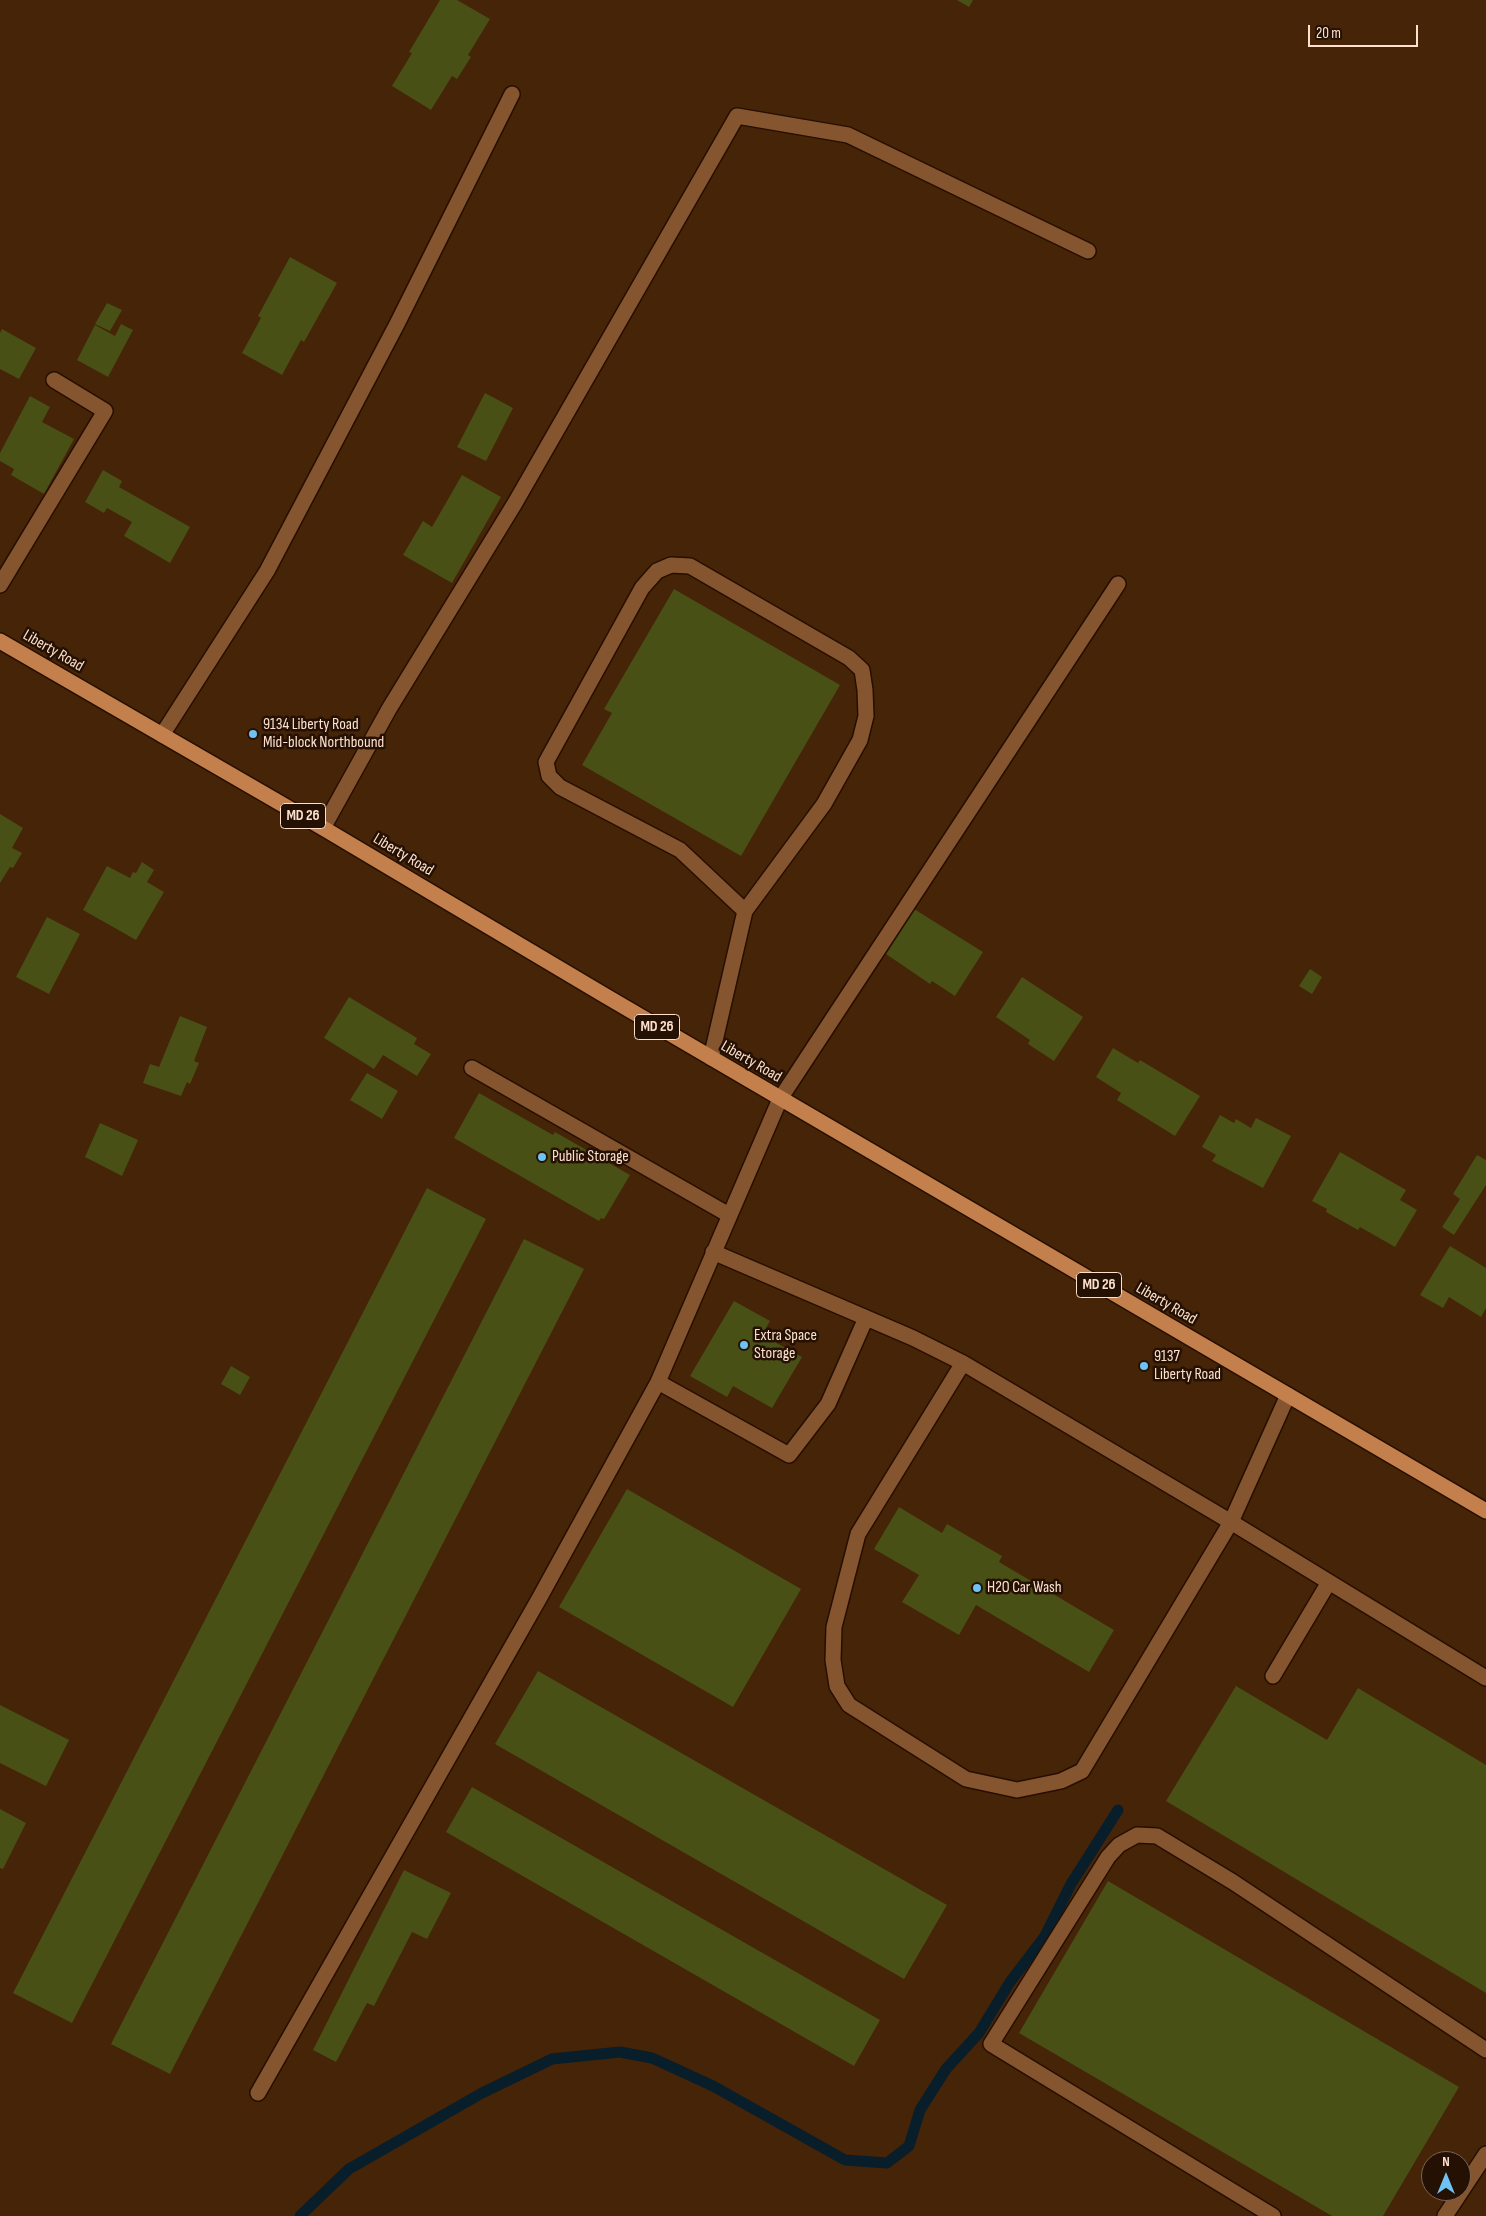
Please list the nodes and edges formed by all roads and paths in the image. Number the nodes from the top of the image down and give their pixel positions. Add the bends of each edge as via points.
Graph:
1 (512, 94) dead end
2 (1088, 251) dead end
3 (54, 380) dead end
4 (1118, 584) dead end
5 (0, 586) edge
6 (0, 641) edge
7 (162, 735) junction
8 (323, 828) junction
9 (745, 911) junction
10 (711, 1058) junction
11 (472, 1068) dead end
12 (780, 1099) junction
13 (730, 1215) junction
14 (713, 1252) junction
15 (866, 1318) junction
16 (963, 1363) junction
17 (658, 1382) junction
18 (1288, 1395) junction
19 (1486, 1512) edge
20 (1231, 1522) junction
21 (1329, 1582) junction
22 (1273, 1676) dead end
23 (1486, 1678) edge
24 (1486, 2050) edge
25 (258, 2093) dead end
26 (1486, 2154) edge
27 (1273, 2216) edge
28 (1445, 2216) edge

1 - 7 lane via 397,324 266,570
2 - 8 lane via 848,135 737,116 515,503 389,708
3 - 5 lane via 106,411
4 - 12 lane
6 - 7 main road, Liberty Road / MD 26
7 - 8 main road, Liberty Road / MD 26
8 - 10 main road, Liberty Road / MD 26
9 - 9 lane via 824,804 860,740 866,716 862,670 849,658 690,566 671,565 657,571 642,588 546,762 549,776 560,787 680,850
9 - 10 lane
10 - 12 main road, Liberty Road / MD 26
11 - 13 lane
12 - 13 lane
12 - 18 main road, Liberty Road / MD 26
13 - 14 lane
14 - 15 lane
14 - 17 lane
15 - 16 lane
15 - 17 lane via 828,1404 789,1455
16 - 20 lane
16 - 20 lane via 858,1534 834,1627 833,1660 837,1686 849,1705 966,1779 1017,1790 1061,1780 1082,1771
17 - 25 lane via 540,1597
18 - 19 main road, Liberty Road / MD 26
18 - 20 lane
20 - 21 lane
21 - 22 lane
21 - 23 lane
24 - 27 lane via 1241,1887 1157,1836 1138,1835 1120,1845 1108,1857 990,2044
26 - 28 lane

